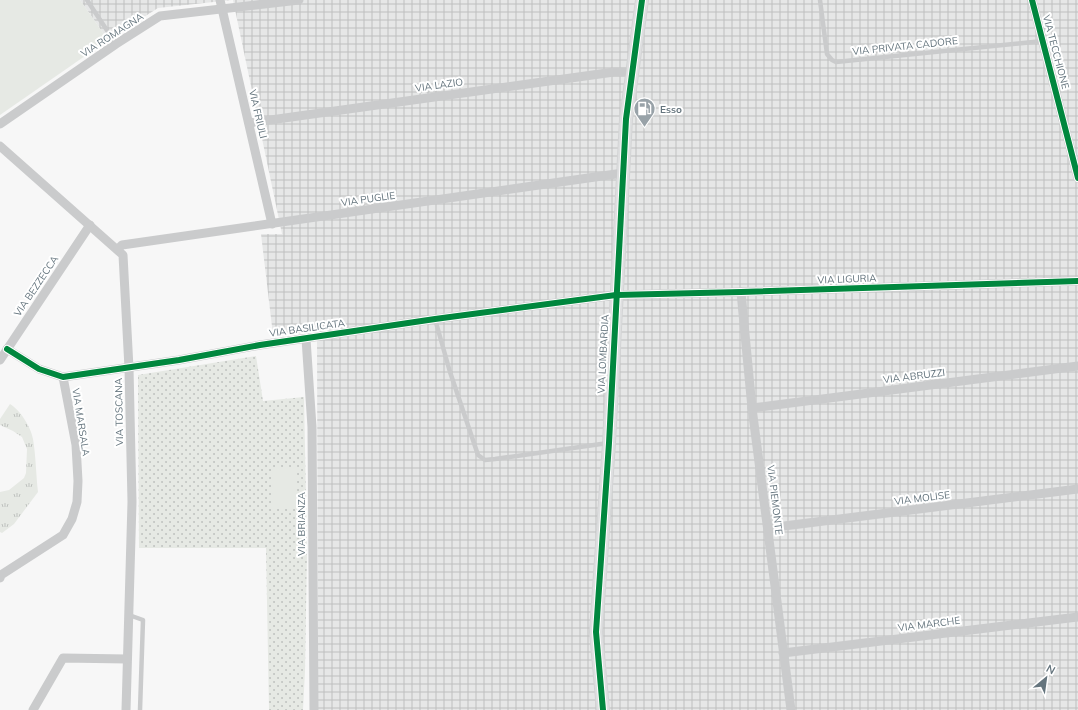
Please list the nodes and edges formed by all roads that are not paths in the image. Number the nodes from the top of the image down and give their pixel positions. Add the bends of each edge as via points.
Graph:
1 (86, 0) edge
2 (299, 0) edge
3 (642, 0) edge
4 (820, 0) edge
5 (1032, 0) edge
6 (221, 4) edge
7 (1043, 41) junction
8 (116, 44) junction
9 (632, 72) junction
10 (250, 123) junction
11 (0, 124) edge
12 (0, 146) edge
13 (623, 173) junction
14 (1078, 178) edge
15 (272, 224) junction
16 (90, 225) junction
17 (118, 249) junction
18 (1078, 281) edge
19 (741, 292) junction
20 (616, 295) junction
21 (435, 319) junction
22 (306, 339) junction
23 (7, 350) junction
24 (0, 360) edge
25 (1078, 366) edge
26 (129, 368) junction
27 (63, 377) junction
28 (752, 408) junction
29 (609, 443) junction
30 (1078, 489) edge
31 (768, 528) junction
32 (0, 576) edge
33 (129, 615) junction
34 (1078, 617) edge
35 (784, 653) junction
36 (128, 659) junction
37 (33, 710) edge
38 (126, 710) edge
39 (140, 710) edge
40 (314, 710) edge
41 (603, 710) edge
42 (791, 710) edge

1 - 8 lane
2 - 6 street, VIA ROMAGNA
3 - 9 street, VIA LOMBARDIA
4 - 7 lane, VIA PRIVATA CADORE via 827,54 836,62
5 - 7 street, VIA TECCHIONE
6 - 8 street, VIA ROMAGNA via 160,16
6 - 10 street, VIA FRIULI
7 - 14 street, VIA TECCHIONE
8 - 11 street, VIA ROMAGNA
9 - 10 street, VIA LAZIO via 614,72
9 - 13 street, VIA LOMBARDIA
10 - 15 street, VIA FRIULI
12 - 16 street, VIA TOSCANA
13 - 15 street, VIA PUGLIE
13 - 20 street, VIA LOMBARDIA
15 - 17 street, VIA PUGLIE via 122,245
16 - 17 street, VIA TOSCANA
16 - 23 street, VIA BEZZECCA
17 - 26 street, VIA TOSCANA via 124,255
18 - 19 street, VIA LIGURIA
19 - 20 street, VIA LIGURIA
19 - 28 street, VIA PIEMONTE
20 - 21 street, VIA BASILICATA
20 - 29 street, VIA LOMBARDIA
21 - 22 street, VIA BASILICATA
21 - 29 lane via 478,455 485,460
22 - 26 street, VIA BASILICATA
22 - 40 street, VIA BRIANZA via 312,427
23 - 24 street, VIA BEZZECCA
23 - 27 street, VIA BASILICATA via 39,369
25 - 28 street, VIA ABRUZZI
26 - 27 street, VIA BASILICATA
26 - 33 street, VIA TOSCANA via 132,502
27 - 32 street, VIA MARSALA via 76,445 77,502 72,519 63,535
28 - 31 street, VIA PIEMONTE
29 - 41 street, VIA LOMBARDIA via 596,632
30 - 31 street, VIA MOLISE
31 - 35 street, VIA PIEMONTE
33 - 36 street, VIA TOSCANA
33 - 39 lane via 143,620
34 - 35 street, VIA MARCHE
35 - 42 street, VIA PIEMONTE
36 - 37 street via 63,658
36 - 38 street, VIA TOSCANA

